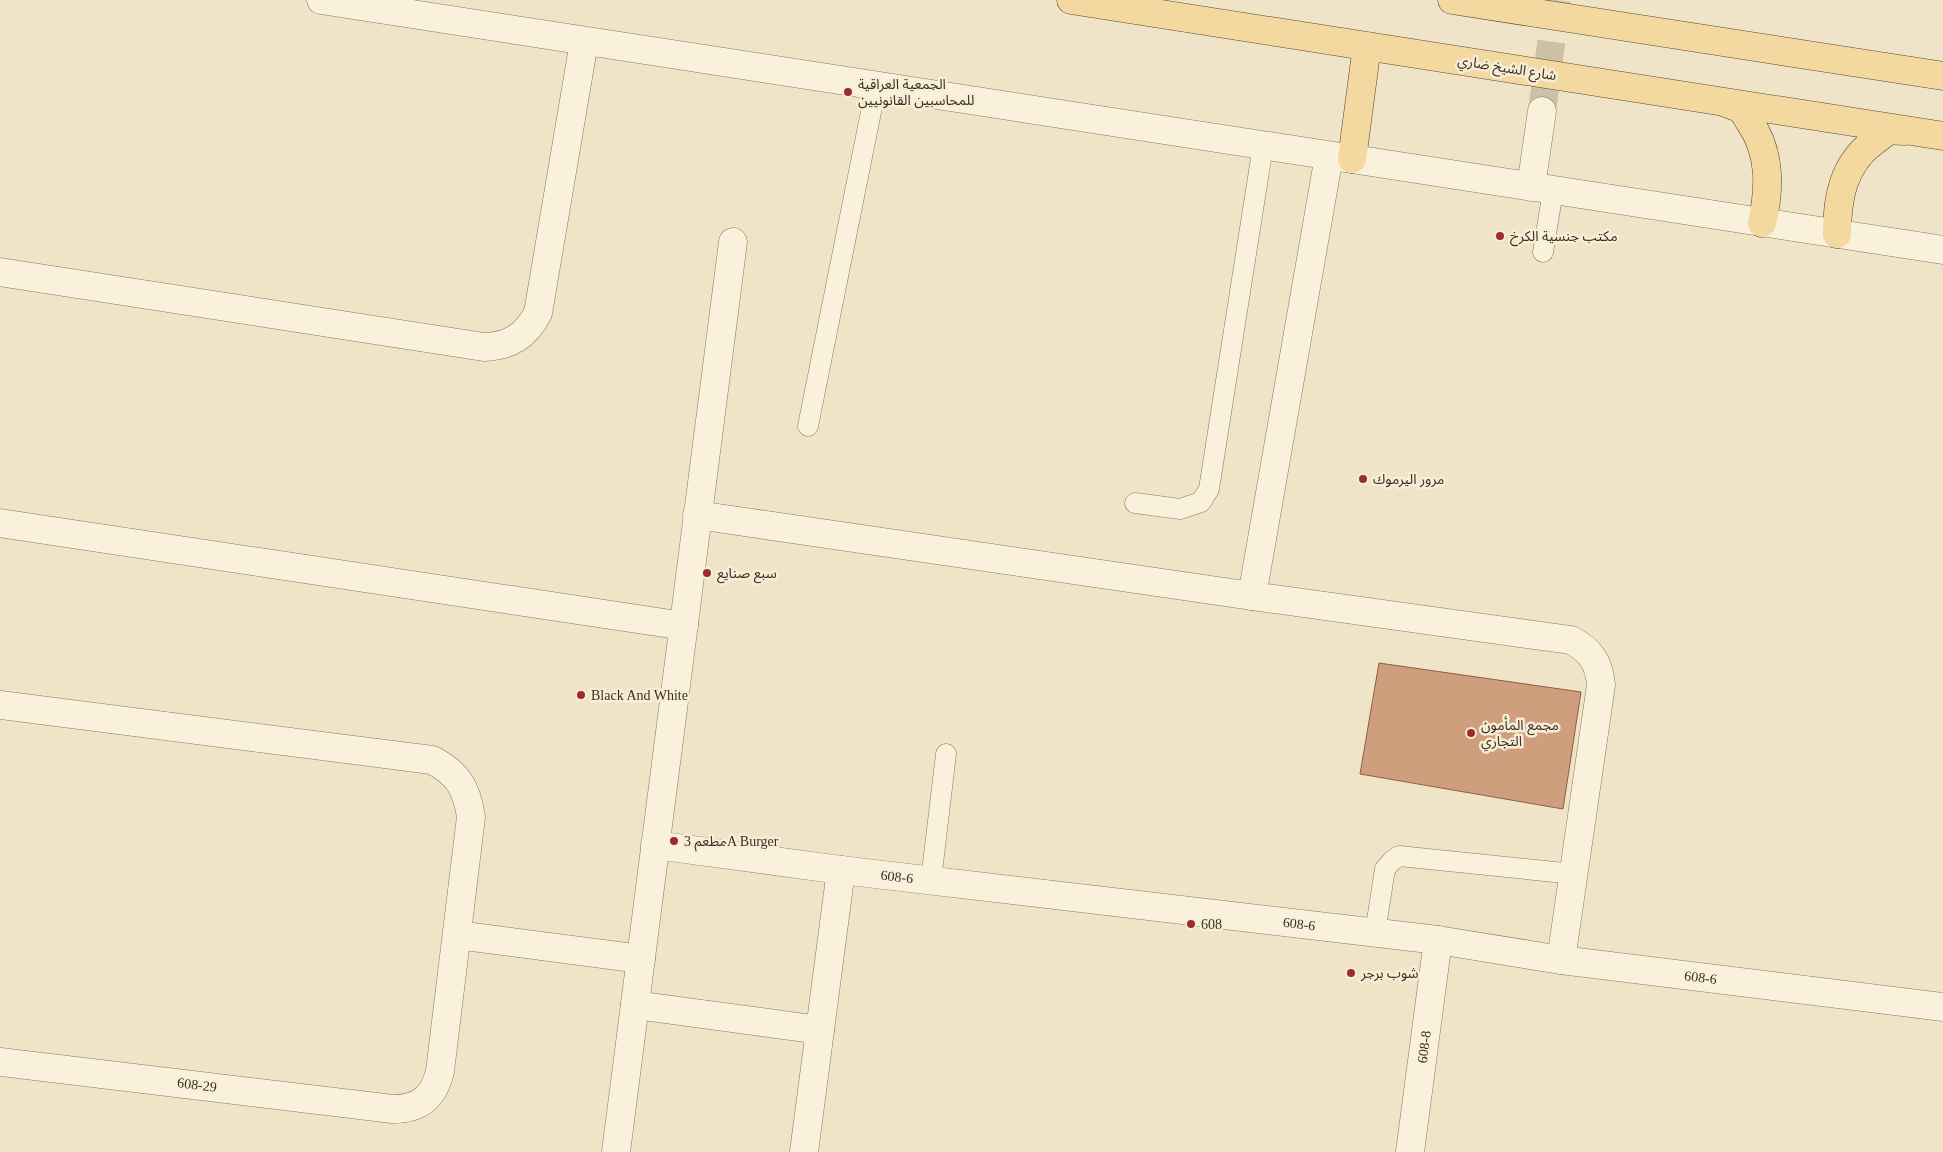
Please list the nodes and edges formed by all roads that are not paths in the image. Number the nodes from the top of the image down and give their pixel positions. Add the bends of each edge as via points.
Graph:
1 (321, 0) edge
2 (1070, 0) edge
3 (1452, 0) edge
4 (584, 42) junction
5 (1368, 46) junction
6 (1943, 76) edge
7 (876, 87) junction
8 (1722, 101) junction
9 (1542, 111) tunnel mouth
10 (1908, 130) junction
11 (1943, 136) edge
12 (1263, 146) junction
13 (1340, 158) junction
14 (1542, 189) junction
15 (1762, 223) junction
16 (1837, 234) junction
17 (733, 242) dead end
18 (1943, 250) edge
19 (1543, 252) dead end
20 (0, 272) edge
21 (808, 426) dead end
22 (1134, 503) dead end
23 (698, 516) junction
24 (0, 522) edge
25 (1252, 596) junction
26 (684, 626) junction
27 (0, 705) edge
28 (946, 754) dead end
29 (655, 846) junction
30 (841, 870) junction
31 (1574, 874) junction
32 (931, 880) junction
33 (1375, 933) junction
34 (457, 935) junction
35 (1438, 940) junction
36 (641, 959) junction
37 (1561, 960) junction
38 (635, 1005) junction
39 (1943, 1007) edge
40 (820, 1030) junction
41 (0, 1062) edge
42 (616, 1152) edge
43 (804, 1152) edge
44 (1410, 1152) edge

1 - 4 street
2 - 5 main road, شارع الشيخ ضاري
3 - 6 main road
4 - 7 street
4 - 20 street via 538,313 523,335 511,342 484,347
5 - 8 main road, شارع الشيخ ضاري
5 - 13 main road
7 - 12 street
7 - 21 lane
8 - 10 main road, شارع الشيخ ضاري
8 - 15 main road via 1741,109 1755,129 1764,151 1768,199
9 - 14 street
10 - 11 main road, شارع الشيخ ضاري
10 - 16 main road via 1887,132 1868,146 1852,165 1842,187 1837,210
12 - 13 street
12 - 22 lane via 1208,489 1201,502 1180,509
13 - 14 street
13 - 25 street
14 - 15 street
14 - 19 lane
15 - 16 street
16 - 18 street
17 - 23 street
23 - 25 street
23 - 26 street
24 - 26 street
25 - 31 street via 1556,637 1584,647 1599,670 1601,685
26 - 29 street
27 - 34 street, 608-29 via 438,763 455,775 462,786 472,817
28 - 32 lane
29 - 30 street, 608-6
29 - 36 street
30 - 32 street, 608-6
30 - 40 street
31 - 33 lane via 1399,856 1385,869
31 - 37 street
32 - 33 street, 608-6
33 - 35 street, 608-6
34 - 36 street
34 - 41 street, 608-29 via 437,1084 429,1096 406,1109
35 - 37 street, 608-6
35 - 44 street, 608-8
36 - 38 street
37 - 39 street, 608-6
38 - 40 street
38 - 42 street
40 - 43 street

